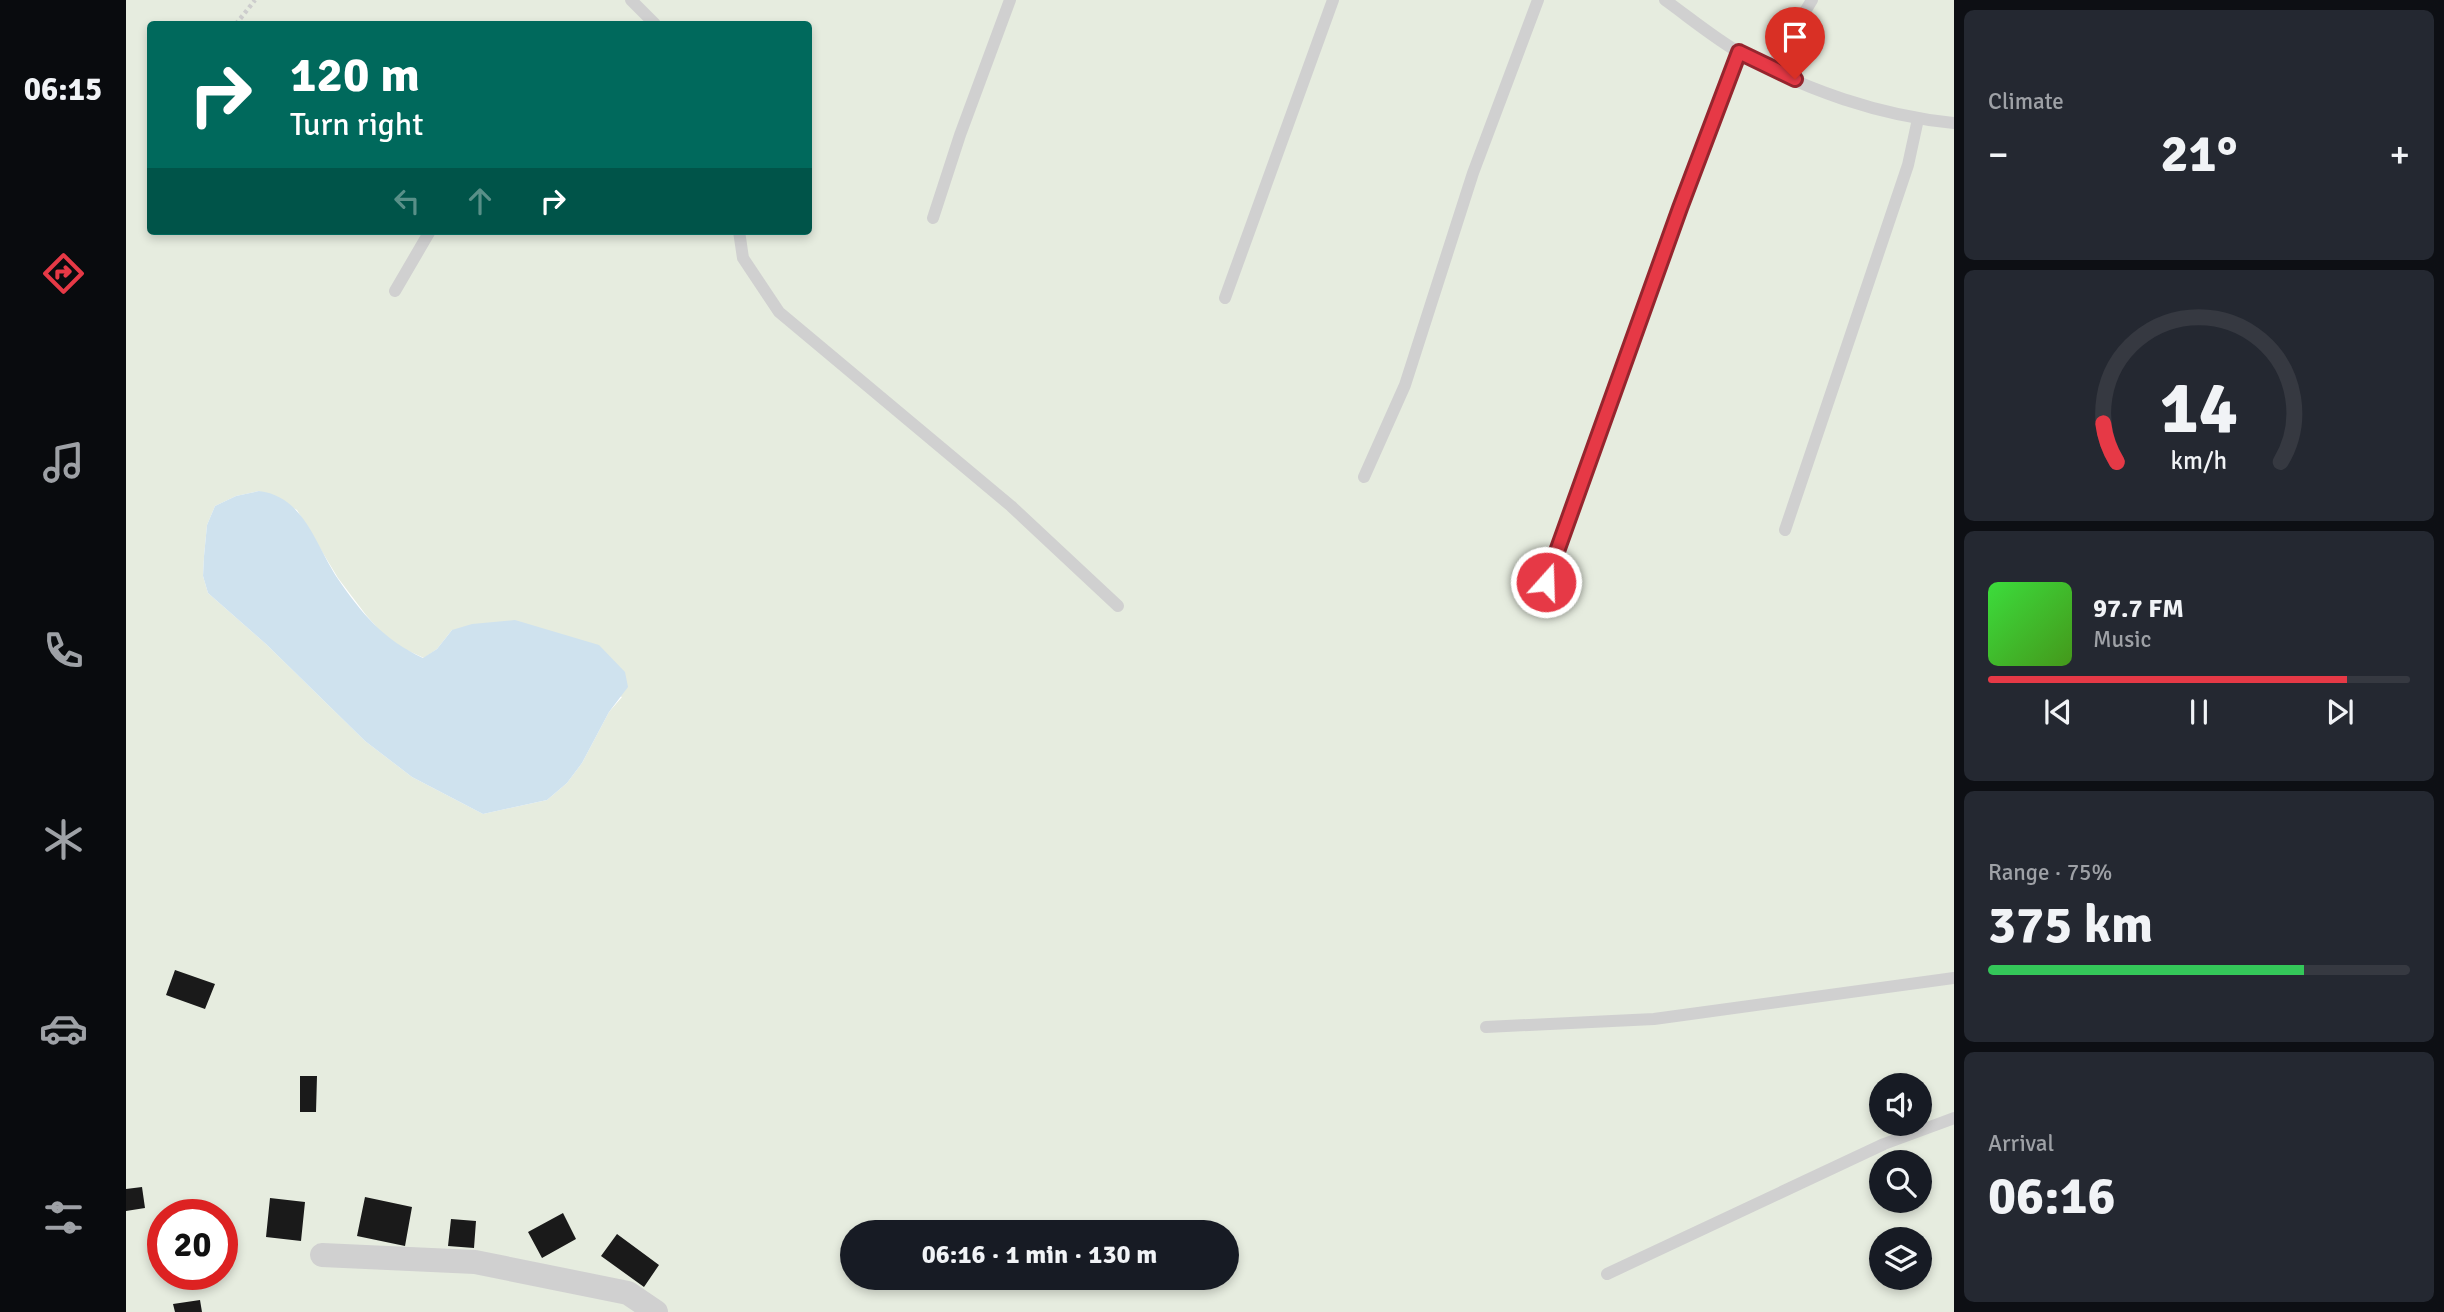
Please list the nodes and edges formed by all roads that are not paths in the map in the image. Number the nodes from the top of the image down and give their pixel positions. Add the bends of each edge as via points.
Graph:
1 (631, 0) edge
2 (1010, 0) edge
3 (1333, 0) edge
4 (1538, 0) edge
5 (1665, 0) edge
6 (1812, 0) edge
7 (652, 21) edge
8 (1739, 52) junction
9 (1771, 68) junction
10 (1918, 119) junction
11 (1954, 123) edge
12 (933, 218) dead end
13 (428, 235) edge
14 (740, 235) edge
15 (395, 291) dead end
16 (1225, 298) dead end
17 (1364, 477) dead end
18 (1785, 530) dead end
19 (1546, 582) dead end
20 (1118, 606) dead end
21 (1954, 978) edge
22 (1486, 1027) dead end
23 (1954, 1118) edge
24 (322, 1255) dead end
25 (1607, 1274) dead end
26 (656, 1312) edge

1 - 7 lane
2 - 12 lane
3 - 16 lane
4 - 17 lane via 1473,173 1405,385
5 - 8 lane
6 - 9 lane
8 - 9 lane
8 - 19 lane
9 - 10 lane via 1842,99
10 - 11 lane
10 - 18 lane via 1908,165
13 - 15 lane
14 - 20 lane via 743,258 779,312 1011,506
21 - 22 lane via 1654,1019
23 - 25 lane via 1885,1144
24 - 26 street via 475,1262 628,1293

